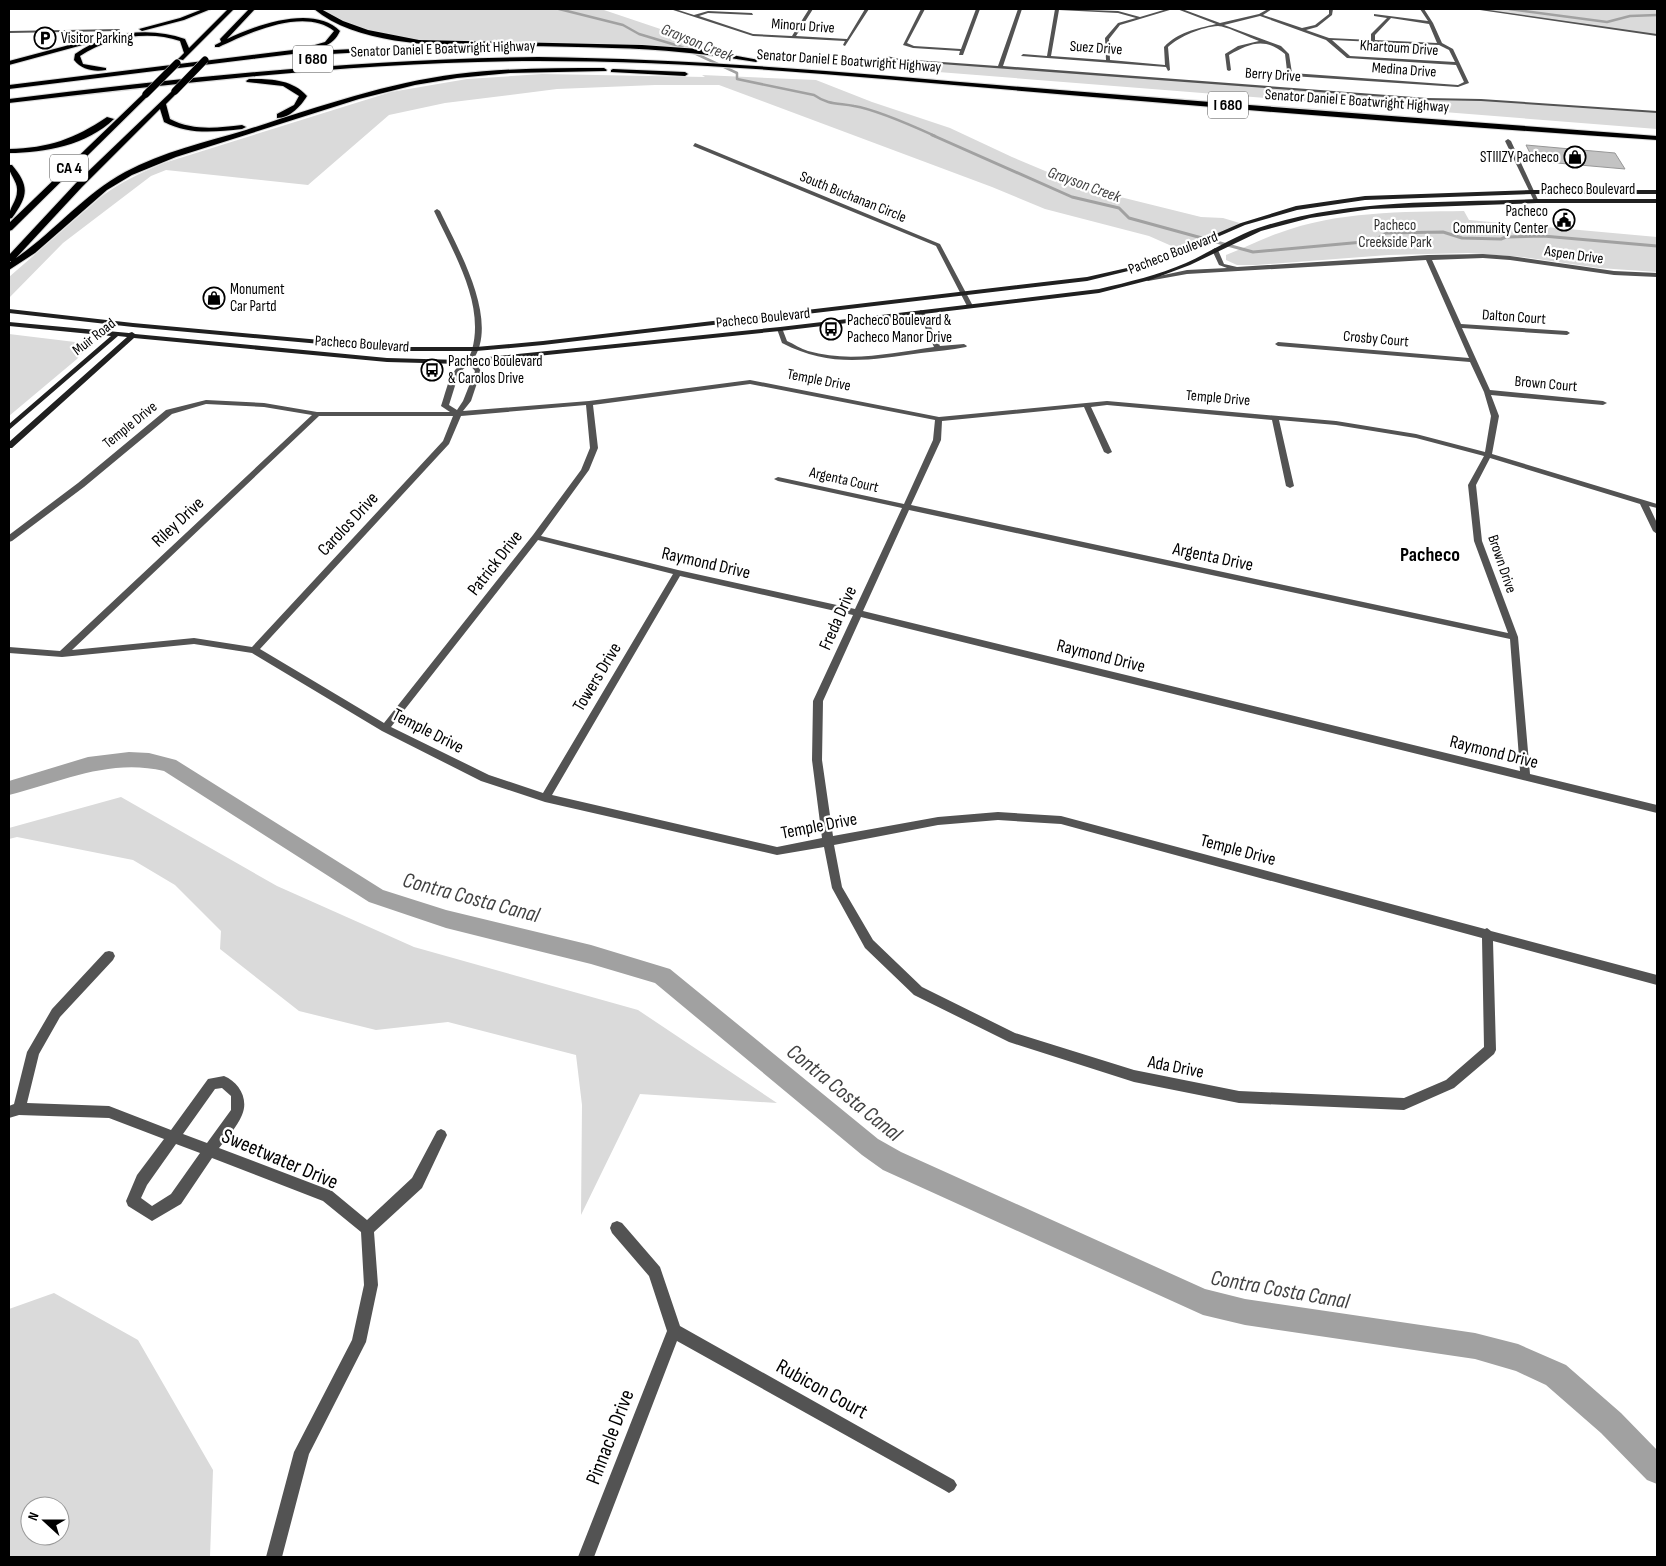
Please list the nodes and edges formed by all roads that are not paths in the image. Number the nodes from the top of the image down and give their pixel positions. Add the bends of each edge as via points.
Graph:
1 (208, 9) edge
2 (231, 9) edge
3 (252, 9) edge
4 (317, 9) edge
5 (672, 9) edge
6 (811, 9) edge
7 (867, 9) edge
8 (923, 9) edge
9 (978, 9) edge
10 (1020, 9) edge
11 (1057, 9) edge
12 (1171, 9) edge
13 (1178, 9) edge
14 (1270, 9) edge
15 (1332, 9) edge
16 (1422, 9) edge
17 (1475, 9) edge
18 (753, 11) edge
19 (1117, 11) edge
20 (1260, 15) junction
21 (1375, 15) dead end
22 (695, 16) junction
23 (1139, 17) junction
24 (1390, 17) junction
25 (747, 19) dead end
26 (1431, 23) junction
27 (742, 24) dead end
28 (1223, 25) junction
29 (737, 29) junction
30 (119, 30) dead end
31 (1304, 30) junction
32 (9, 32) edge
33 (1657, 36) edge
34 (793, 37) junction
35 (1328, 39) junction
36 (1373, 40) junction
37 (1266, 41) junction
38 (1440, 44) junction
39 (217, 46) junction
40 (601, 46) junction
41 (187, 53) junction
42 (1023, 55) dead end
43 (264, 56) junction
44 (887, 57) dead end
45 (1049, 57) junction
46 (305, 60) dead end
47 (756, 60) junction
48 (1108, 61) junction
49 (277, 62) dead end
50 (9, 63) edge
51 (1458, 64) junction
52 (863, 67) dead end
53 (151, 68) junction
54 (1000, 68) junction
55 (604, 70) junction
56 (1229, 70) dead end
57 (693, 74) dead end
58 (836, 81) dead end
59 (217, 82) junction
60 (9, 87) edge
61 (9, 93) edge
62 (1070, 93) junction
63 (9, 101) edge
64 (55, 101) junction
65 (162, 103) junction
66 (9, 107) edge
67 (20, 108) dead end
68 (130, 109) junction
69 (1657, 112) edge
70 (1657, 138) edge
71 (1508, 141) dead end
72 (695, 145) dead end
73 (9, 151) edge
74 (9, 167) edge
75 (1532, 192) junction
76 (1657, 192) edge
77 (1537, 201) junction
78 (1657, 201) edge
79 (437, 210) dead end
80 (9, 216) edge
81 (9, 228) edge
82 (1215, 250) junction
83 (1428, 257) junction
84 (9, 260) edge
85 (9, 267) edge
86 (1247, 270) junction
87 (1657, 276) edge
88 (1148, 279) junction
89 (962, 292) junction
90 (970, 306) junction
91 (9, 311) edge
92 (921, 312) junction
93 (9, 324) edge
94 (133, 325) junction
95 (1458, 326) junction
96 (780, 328) junction
97 (1567, 333) dead end
98 (115, 335) junction
99 (131, 337) junction
100 (1278, 344) dead end
101 (964, 346) dead end
102 (937, 348) junction
103 (476, 349) junction
104 (1472, 360) junction
105 (470, 362) junction
106 (1487, 392) junction
107 (589, 403) junction
108 (1603, 403) dead end
109 (1086, 404) junction
110 (318, 414) junction
111 (458, 414) junction
112 (1275, 418) junction
113 (939, 419) junction
114 (9, 428) edge
115 (9, 446) edge
116 (1108, 452) dead end
117 (1488, 455) junction
118 (778, 479) dead end
119 (1290, 486) dead end
120 (1644, 504) junction
121 (1657, 506) edge
122 (905, 507) junction
123 (1657, 531) edge
124 (536, 536) junction
125 (9, 539) edge
126 (678, 573) junction
127 (858, 613) junction
128 (1514, 638) junction
129 (9, 650) edge
130 (254, 650) junction
131 (62, 654) junction
132 (385, 728) junction
133 (1525, 777) junction
134 (545, 798) junction
135 (1657, 809) edge
136 (828, 841) junction
137 (1487, 933) junction
138 (109, 956) dead end
139 (1657, 980) edge
140 (14, 1110) edge
141 (441, 1135) dead end
142 (175, 1136) junction
143 (210, 1150) junction
144 (617, 1228) dead end
145 (367, 1229) junction
146 (674, 1332) junction
147 (949, 1485) dead end
148 (274, 1557) edge
149 (586, 1557) edge

1 - 50 highway via 170,22
2 - 41 highway, CA 4
3 - 39 highway, CA 4
4 - 40 highway via 360,30 398,38
5 - 22 street, Minoru Drive
6 - 34 street
7 - 34 street, Minoru Drive via 845,43
8 - 9 street via 905,44 961,52
10 - 54 street
11 - 19 street
11 - 45 street
12 - 23 street
13 - 28 street
14 - 20 street
15 - 31 street via 1331,14 1316,26
16 - 26 street
17 - 33 street
18 - 22 street via 708,12
18 - 25 street
19 - 23 street
20 - 28 street
20 - 31 street, Khartoum Drive
21 - 24 street
22 - 29 street, Minoru Drive
23 - 48 street via 1119,24 1107,39
24 - 26 street
24 - 36 street via 1373,35
26 - 38 street
27 - 29 street
28 - 37 street
28 - 48 street, Suez Drive via 1189,32 1174,39 1166,47 1168,68
29 - 34 street, Minoru Drive via 753,34
30 - 32 street
31 - 35 street, Khartoum Drive
35 - 36 street
35 - 51 street, Khartoum Drive via 1349,57
36 - 38 street
37 - 51 street, Medina Drive via 1287,54 1289,76 1458,86 1467,83
37 - 56 street via 1240,47 1227,55
38 - 51 street, Medina Drive via 1451,49
39 - 43 highway via 276,23 320,22 337,32 336,37 317,47
39 - 65 highway, CA 4, bridge
40 - 43 highway via 374,49
40 - 47 highway via 701,52
41 - 53 highway via 183,40 158,34 110,39 76,55 81,65 89,68
41 - 68 highway, CA 4, bridge
42 - 45 street, Suez Drive
43 - 53 highway
44 - 54 street, Berry Drive
45 - 48 street, Suez Drive
46 - 47 highway, Senator Daniel E Boatwright Highway / I 680 via 495,51
47 - 52 highway, Senator Daniel E Boatwright Highway / I 680
49 - 61 highway, I 680
53 - 60 highway
54 - 69 street, Berry Drive
55 - 57 highway
55 - 59 highway via 358,71
55 - 85 highway via 500,72 415,83 357,97 173,155 129,173 104,188
58 - 62 highway
59 - 64 highway
59 - 65 highway via 275,82 297,89 303,96 297,106 282,115 248,126 206,130 174,125 167,120
62 - 63 highway, Senator Daniel E Boatwright Highway / I 680 via 799,71 537,59 350,65 210,76
62 - 70 highway, Senator Daniel E Boatwright Highway / I 680
64 - 66 highway
64 - 67 highway
65 - 84 highway, CA 4
68 - 73 highway via 86,134 64,142
68 - 81 highway, CA 4
71 - 75 street
72 - 89 street, South Buchanan Circle via 938,245
74 - 80 highway via 19,177 22,188 18,205
75 - 76 main road, Pacheco Boulevard
75 - 77 street
75 - 89 main road, Pacheco Boulevard via 1365,198 1296,208 1243,224 1151,264 1087,279
77 - 78 main road, Pacheco Boulevard
77 - 82 main road, Pacheco Boulevard via 1371,207 1310,216 1259,230
79 - 103 street via 470,283 479,312
82 - 86 street, Aspen Drive via 1222,265
82 - 88 main road, Pacheco Boulevard
83 - 86 street, Aspen Drive
83 - 87 street, Aspen Drive via 1510,258
83 - 95 street, Brown Drive
86 - 88 street, Aspen Drive via 1187,272
88 - 90 main road, Pacheco Boulevard via 1099,291
89 - 90 street, South Buchanan Circle
89 - 103 main road, Pacheco Boulevard
90 - 92 main road, Pacheco Boulevard
91 - 94 main road, Pacheco Boulevard
92 - 96 main road, Pacheco Boulevard
92 - 102 street
93 - 98 main road, Pacheco Boulevard
94 - 98 main road, Muir Road
94 - 99 main road, Muir Road
94 - 103 main road, Pacheco Boulevard via 398,349
95 - 97 street, Dalton Court
95 - 104 street, Brown Drive
96 - 102 street via 784,342 798,352 840,359
96 - 105 main road, Pacheco Boulevard
98 - 99 main road, Pacheco Boulevard
98 - 114 main road, Muir Road
99 - 105 main road, Pacheco Boulevard via 387,360
99 - 115 main road, Muir Road
100 - 104 street, Crosby Court
101 - 102 street
103 - 105 street
104 - 106 street, Brown Drive
105 - 111 street, Carolos Drive via 478,371 467,401
105 - 111 street via 456,372 445,406
106 - 108 street, Brown Court
106 - 117 street, Brown Drive via 1495,416
107 - 111 street, Temple Drive
107 - 113 street, Temple Drive via 750,382
107 - 124 street, Patrick Drive via 594,448 586,470
109 - 112 street, Temple Drive via 1107,403
109 - 113 street, Temple Drive
109 - 116 street
110 - 111 street, Temple Drive
110 - 125 street, Temple Drive via 264,405 206,402 169,412
110 - 131 street, Riley Drive
111 - 130 street, Carolos Drive via 446,442
112 - 117 street, Temple Drive via 1336,423 1416,436
112 - 119 street
113 - 122 street, Freda Drive via 937,440
117 - 120 street, Temple Drive
117 - 128 street, Brown Drive via 1472,486 1478,541
118 - 122 street, Argenta Court
120 - 121 street, Temple Drive
120 - 123 street
122 - 127 street, Freda Drive
122 - 128 street, Argenta Drive
124 - 126 street, Raymond Drive
124 - 132 street, Patrick Drive
126 - 127 street, Raymond Drive
126 - 134 street, Towers Drive
127 - 133 street, Raymond Drive
127 - 136 street, Freda Drive via 818,701 818,760
128 - 133 street, Brown Drive
129 - 131 street, Temple Drive
130 - 131 street, Temple Drive via 194,641
130 - 132 street, Temple Drive
132 - 134 street, Temple Drive via 484,778
133 - 135 street, Raymond Drive
134 - 136 street, Temple Drive via 777,852
136 - 137 street, Temple Drive via 938,821 998,816 1061,820
136 - 137 street, Ada Drive via 837,888 869,944 918,991 1014,1038 1134,1076 1239,1097 1404,1104 1450,1084 1490,1050
137 - 139 street, Temple Drive
138 - 140 street via 56,1013 33,1052
140 - 142 street, Sweetwater Drive via 109,1112
141 - 145 street via 417,1183
142 - 143 street, Sweetwater Drive
142 - 143 street via 212,1083 224,1082 238,1093 238,1112
142 - 143 street via 142,1180 133,1201 152,1214 176,1199
143 - 145 street, Sweetwater Drive via 327,1196
144 - 146 street via 655,1272
145 - 148 street via 371,1285 359,1342 302,1452
146 - 147 street, Rubicon Court
146 - 149 street, Pinnacle Drive

